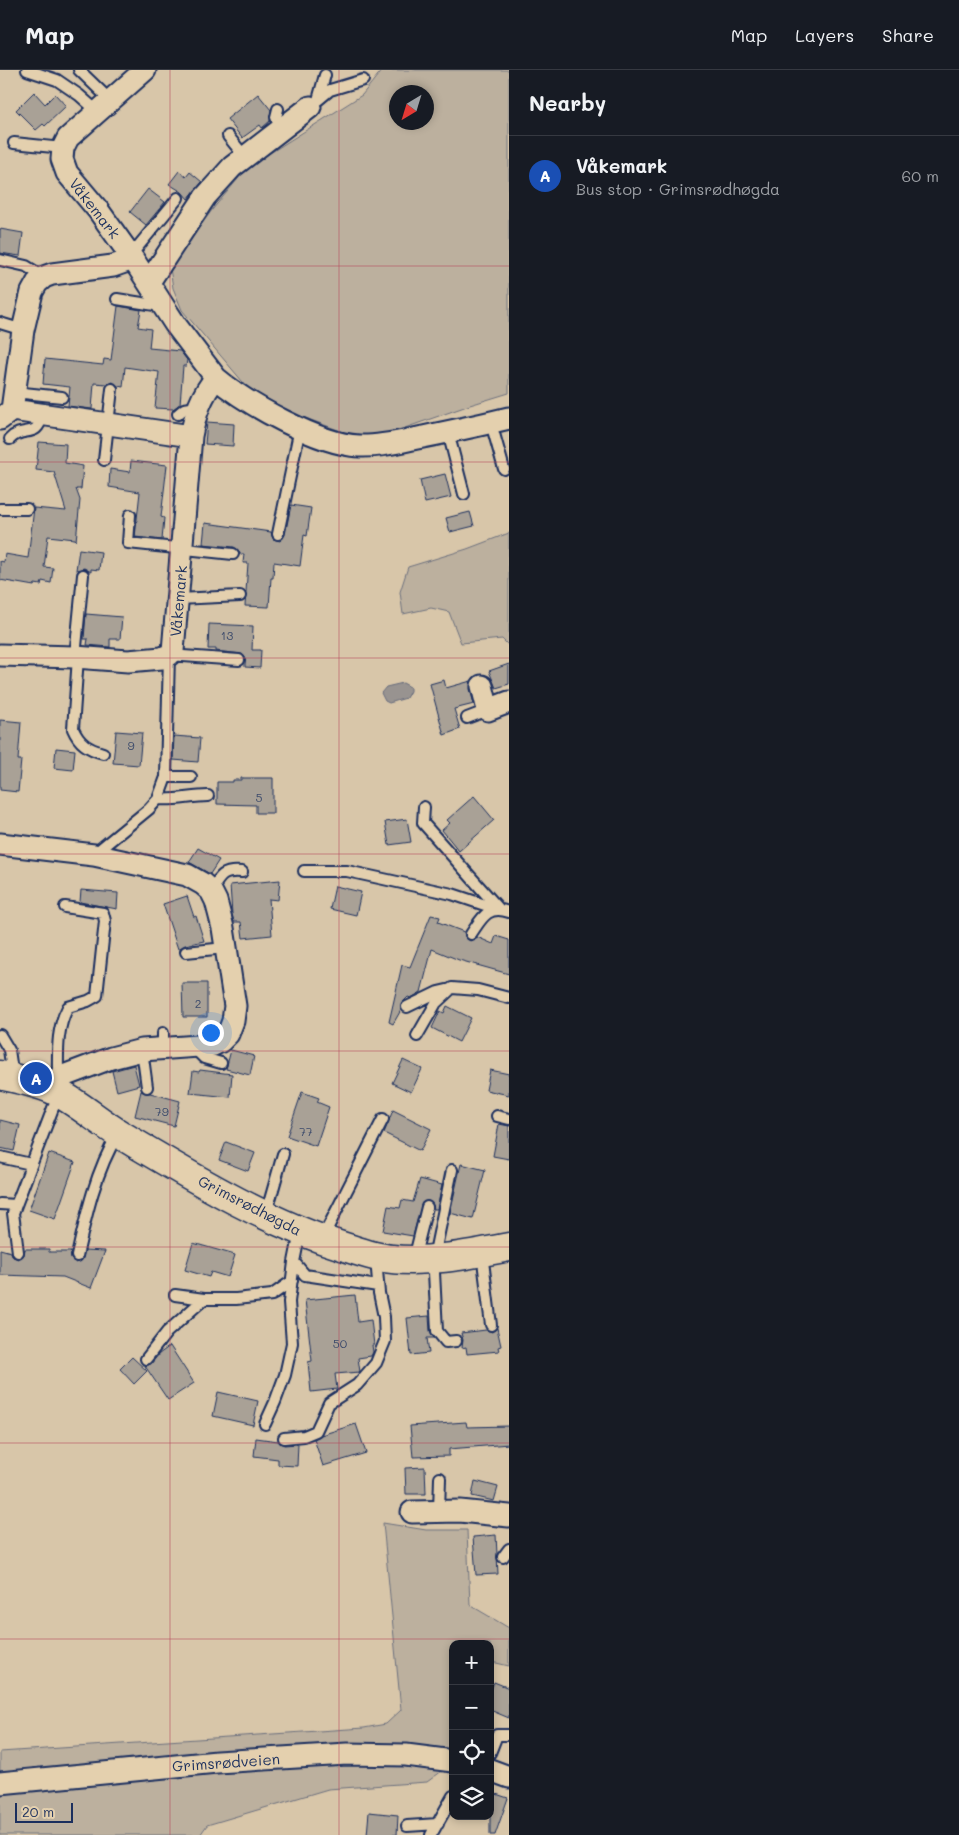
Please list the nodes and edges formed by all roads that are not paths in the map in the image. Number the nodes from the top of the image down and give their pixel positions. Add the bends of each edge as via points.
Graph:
1 (27, 70) edge
2 (79, 70) edge
3 (145, 70) edge
4 (325, 75) dead end
5 (363, 80) dead end
6 (314, 104) junction
7 (103, 106) junction
8 (228, 136) dead end
9 (14, 143) dead end
10 (63, 148) junction
11 (245, 157) junction
12 (178, 198) dead end
13 (132, 257) junction
14 (0, 260) edge
15 (44, 277) junction
16 (149, 282) junction
17 (117, 299) dead end
18 (164, 306) junction
19 (0, 323) edge
20 (23, 330) junction
21 (216, 378) junction
22 (112, 389) dead end
23 (62, 397) dead end
24 (6, 409) edge
25 (42, 415) junction
26 (500, 420) edge
27 (108, 425) junction
28 (300, 428) junction
29 (448, 432) junction
30 (191, 436) junction
31 (10, 439) dead end
32 (104, 460) dead end
33 (504, 469) dead end
34 (464, 494) dead end
35 (0, 509) edge
36 (27, 509) dead end
37 (130, 515) dead end
38 (278, 534) dead end
39 (182, 548) junction
40 (233, 554) dead end
41 (83, 575) dead end
42 (240, 596) dead end
43 (178, 599) junction
44 (0, 655) edge
45 (169, 655) junction
46 (76, 657) junction
47 (239, 660) dead end
48 (482, 686) dead end
49 (509, 702) edge
50 (488, 710) junction
51 (467, 718) dead end
52 (102, 753) dead end
53 (166, 777) junction
54 (190, 777) dead end
55 (208, 796) dead end
56 (158, 800) junction
57 (424, 807) dead end
58 (0, 844) edge
59 (94, 855) junction
60 (304, 871) dead end
61 (242, 872) dead end
62 (211, 891) junction
63 (65, 907) dead end
64 (504, 911) edge
65 (471, 934) dead end
66 (225, 948) junction
67 (186, 952) dead end
68 (452, 988) junction
69 (509, 998) edge
70 (407, 1008) dead end
71 (0, 1035) edge
72 (417, 1036) dead end
73 (156, 1044) junction
74 (192, 1047) junction
75 (221, 1063) dead end
76 (7, 1076) edge
77 (147, 1087) dead end
78 (57, 1088) junction
79 (497, 1116) dead end
80 (383, 1119) dead end
81 (509, 1119) edge
82 (119, 1133) junction
83 (283, 1154) dead end
84 (0, 1157) edge
85 (31, 1164) junction
86 (452, 1170) dead end
87 (0, 1204) edge
88 (16, 1204) junction
89 (427, 1207) dead end
90 (265, 1215) junction
91 (311, 1236) junction
92 (509, 1247) edge
93 (18, 1252) dead end
94 (482, 1252) junction
95 (77, 1256) dead end
96 (376, 1256) junction
97 (426, 1259) junction
98 (294, 1262) junction
99 (292, 1281) junction
100 (378, 1286) junction
101 (175, 1295) dead end
102 (204, 1299) junction
103 (491, 1325) dead end
104 (456, 1342) dead end
105 (146, 1359) dead end
106 (265, 1424) dead end
107 (284, 1438) dead end
108 (440, 1478) dead end
109 (439, 1511) junction
110 (412, 1512) dead end
111 (509, 1516) edge
112 (509, 1735) edge
113 (494, 1742) edge
114 (449, 1760) edge
115 (494, 1771) edge
116 (509, 1777) edge
117 (0, 1783) edge
118 (449, 1803) edge
119 (438, 1824) junction
120 (407, 1826) dead end
121 (431, 1835) edge

1 - 7 lane via 57,80
2 - 7 lane
3 - 7 street
4 - 6 lane
5 - 6 lane via 330,90
6 - 11 street via 279,119
7 - 10 street via 68,138
8 - 11 lane
9 - 10 lane
10 - 13 street, Våkemark via 62,159 67,173
11 - 16 street via 205,197
12 - 13 lane
13 - 15 street via 113,266
13 - 16 street, Våkemark
14 - 15 lane via 26,266
15 - 20 street via 32,292
16 - 18 street, Våkemark
17 - 18 lane
18 - 21 street, Våkemark
19 - 20 lane
20 - 24 street
21 - 28 street, Våkemark via 236,394
21 - 30 street, Våkemark via 188,410
22 - 27 lane
23 - 24 lane
24 - 25 street
25 - 27 street
25 - 31 lane via 36,430
26 - 29 street, Våkemark
26 - 33 lane
27 - 30 street
27 - 32 lane
28 - 29 street, Våkemark via 338,444 359,446 382,446
28 - 38 lane
29 - 34 lane
30 - 39 street, Våkemark
35 - 36 lane
37 - 39 lane via 128,543
39 - 40 lane
39 - 43 street, Våkemark
41 - 46 lane
42 - 43 lane
43 - 45 street, Våkemark via 173,650
44 - 46 street, Våkemark
45 - 46 street, Våkemark via 128,661
45 - 47 lane
45 - 53 lane
46 - 52 lane via 73,729 77,738 90,749
48 - 50 street
49 - 50 street
50 - 51 lane
53 - 54 lane
53 - 56 lane
55 - 56 lane
56 - 59 lane
57 - 64 lane via 424,823
58 - 59 street
59 - 62 street via 187,874
60 - 64 lane via 347,871 452,894
61 - 62 lane via 232,871 220,876
62 - 66 street via 223,928
63 - 78 lane via 103,913 106,921 97,996 68,1007 62,1019
64 - 65 lane via 485,914
66 - 67 lane
66 - 74 street via 235,1006 233,1022 221,1041
68 - 69 lane via 478,990
68 - 70 lane
68 - 72 lane via 436,1003
71 - 76 lane, Grimsrødhøgda via 9,1050
73 - 74 street
73 - 77 lane
73 - 78 street via 111,1058
74 - 75 lane via 204,1058
76 - 78 main road, Grimsrødhøgda
78 - 82 main road, Grimsrødhøgda
78 - 85 lane via 53,1108
79 - 81 lane
80 - 91 lane
82 - 90 main road, Grimsrødhøgda
82 - 95 lane via 91,1200
83 - 90 lane
84 - 85 lane
85 - 88 lane
86 - 97 lane
87 - 88 lane
88 - 93 lane via 13,1212
89 - 97 lane
90 - 91 main road, Grimsrødhøgda
91 - 96 main road, Grimsrødhøgda
91 - 98 lane
92 - 94 main road, Grimsrødhøgda
94 - 97 main road, Grimsrødhøgda
94 - 103 lane
96 - 97 main road, Grimsrødhøgda
96 - 100 lane
97 - 104 lane via 434,1272 437,1331 446,1342
98 - 99 lane
98 - 100 lane via 305,1275
99 - 102 lane via 272,1295
99 - 106 lane via 289,1302 292,1343 285,1375
100 - 107 lane via 385,1341 376,1363 357,1385 329,1403 316,1432
101 - 102 lane
102 - 105 lane via 167,1332
108 - 109 lane
109 - 110 street
109 - 111 street
112 - 113 lane via 497,1734
114 - 117 street, Grimsrødveien via 406,1754 347,1754 217,1762
115 - 116 street
118 - 119 lane
119 - 120 lane
119 - 121 lane

